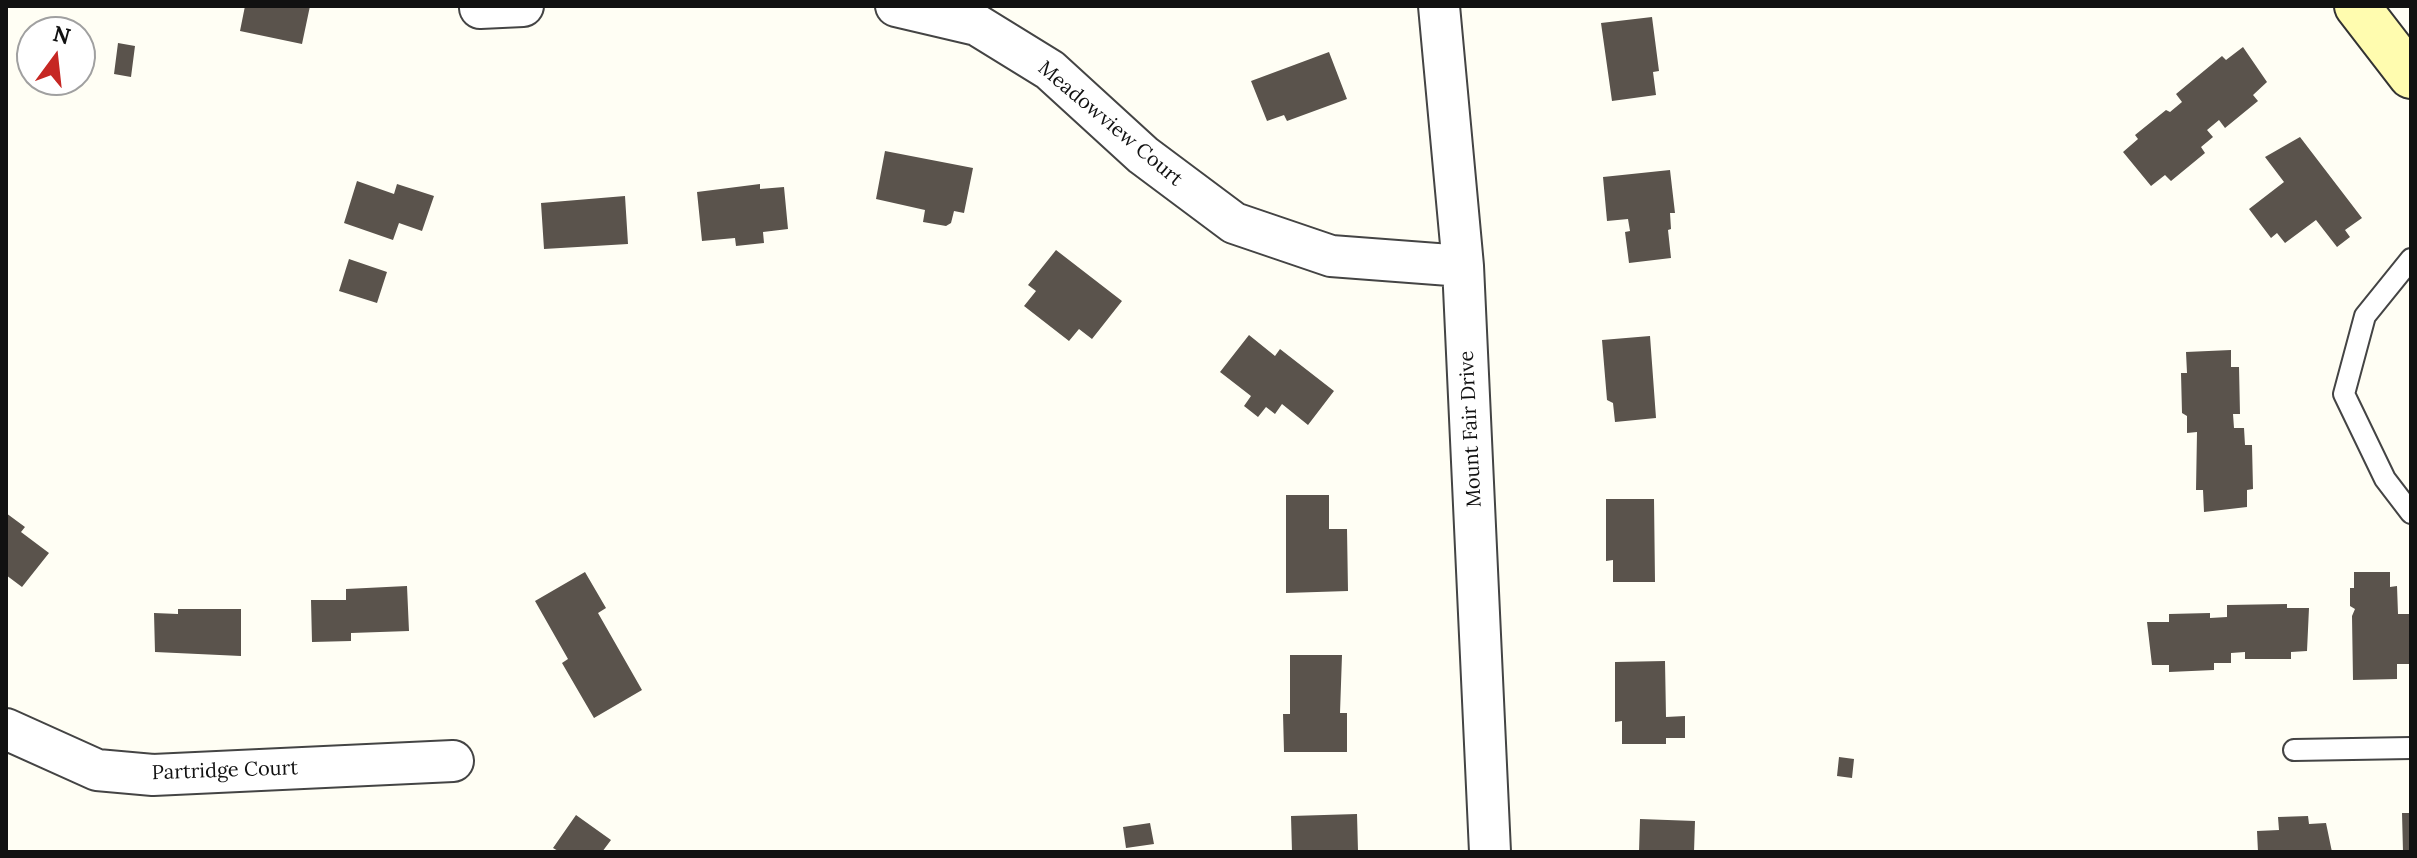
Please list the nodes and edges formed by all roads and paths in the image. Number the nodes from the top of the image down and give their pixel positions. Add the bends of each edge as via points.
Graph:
1 (523, 6) edge
2 (896, 6) edge
3 (1439, 6) edge
4 (2357, 6) edge
5 (480, 7) edge
6 (2407, 65) edge
7 (2411, 259) edge
8 (1463, 266) junction
9 (2411, 513) edge
10 (6, 729) edge
11 (2411, 748) edge
12 (2294, 750) dead end
13 (453, 761) dead end
14 (1490, 852) edge

1 - 5 street
2 - 8 street, Meadowview Court via 977,25 1050,70 1143,155 1234,223 1331,256
3 - 8 street, Mount Fair Drive
4 - 6 main road
7 - 9 lane via 2365,316 2344,394 2385,479
8 - 14 street, Mount Fair Drive
10 - 13 street, Partridge Court via 97,770 153,775
11 - 12 lane

